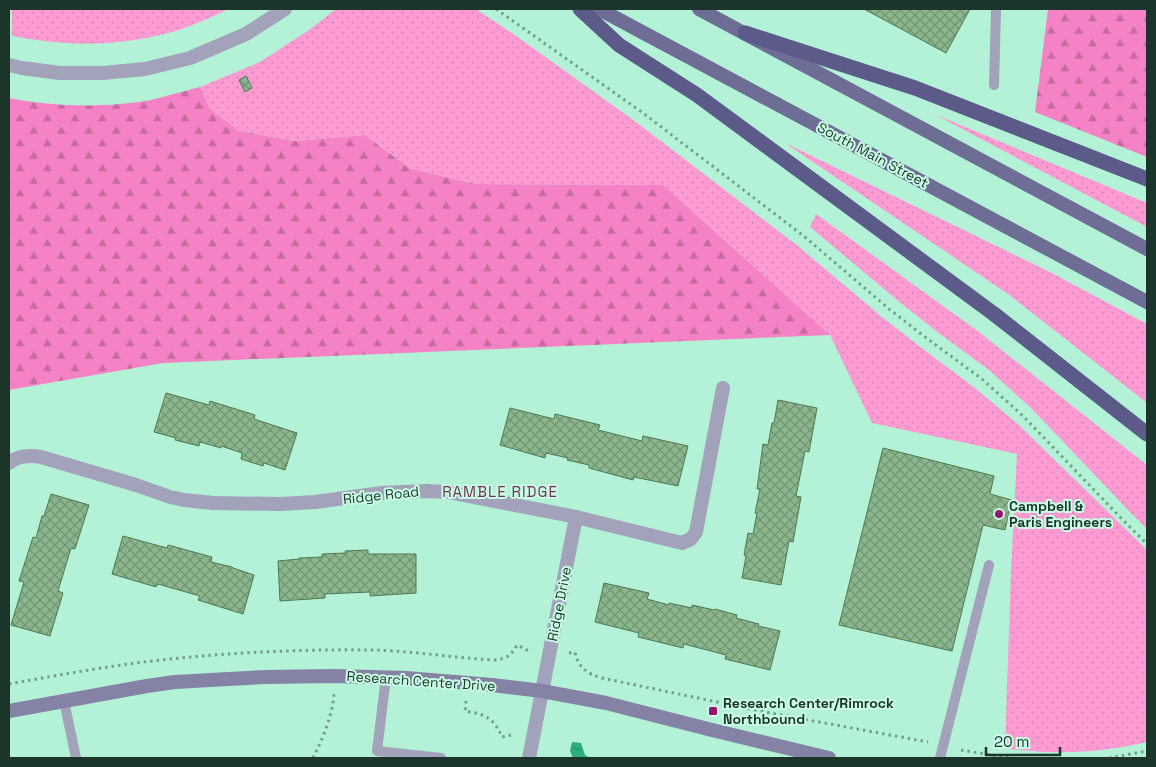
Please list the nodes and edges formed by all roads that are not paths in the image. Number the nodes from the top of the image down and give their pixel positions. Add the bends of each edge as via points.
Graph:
1 (285, 9) edge
2 (580, 9) edge
3 (599, 9) edge
4 (699, 9) edge
5 (996, 9) edge
6 (744, 33) junction
7 (9, 65) edge
8 (994, 85) dead end
9 (1147, 180) edge
10 (1147, 249) edge
11 (1147, 302) edge
12 (722, 388) dead end
13 (1147, 434) edge
14 (9, 463) edge
15 (576, 517) junction
16 (988, 565) dead end
17 (386, 677) junction
18 (542, 691) junction
19 (64, 701) junction
20 (9, 711) edge
21 (76, 758) edge
22 (441, 758) edge
23 (529, 758) edge
24 (829, 758) edge
25 (940, 758) edge

1 - 7 street via 246,34 190,58 145,69 103,74 60,73
2 - 13 highway via 620,45 713,106 994,314
3 - 11 main road, South Main Street
4 - 6 main road
5 - 8 lane
6 - 9 highway via 915,88
6 - 10 main road
12 - 15 street, Ridge Road via 696,532 691,539 676,542
14 - 15 street, Ridge Road via 30,456 41,457 192,501 246,504 315,502 426,491 448,492
15 - 18 street, Ridge Drive
16 - 25 lane
17 - 18 main road, Research Center Drive
17 - 19 main road, Research Center Drive via 265,677 175,682
17 - 22 lane via 377,751
18 - 23 street, Ridge Drive
18 - 24 main road, Research Center Drive via 606,703
19 - 20 main road, Research Center Drive
19 - 21 lane

